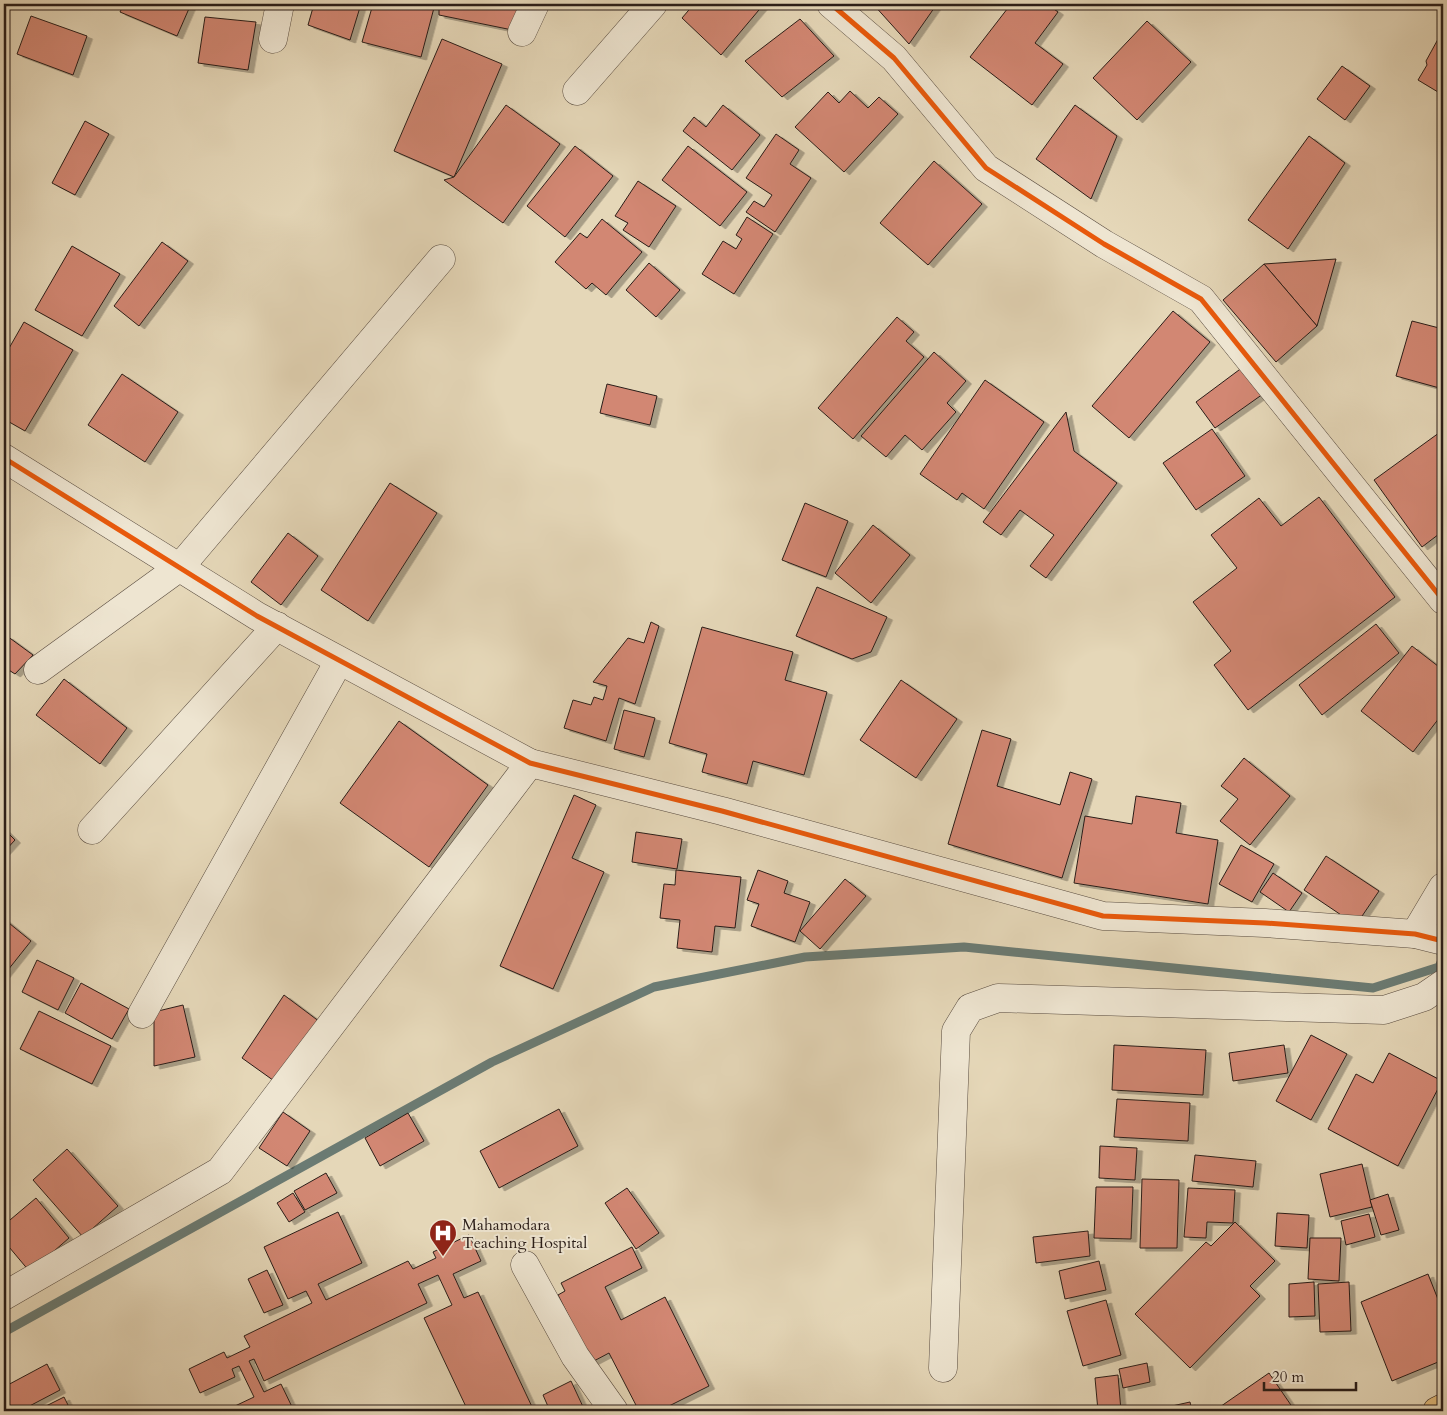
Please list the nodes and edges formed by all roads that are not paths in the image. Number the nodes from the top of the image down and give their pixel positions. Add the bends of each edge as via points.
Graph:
1 (280, 4) edge
2 (536, 4) edge
3 (653, 4) edge
4 (831, 4) edge
5 (522, 32) dead end
6 (273, 39) dead end
7 (577, 91) dead end
8 (441, 259) dead end
9 (4, 458) edge
10 (180, 568) junction
11 (1443, 600) edge
12 (276, 626) junction
13 (339, 660) junction
14 (38, 670) dead end
15 (530, 763) junction
16 (92, 830) dead end
17 (1443, 887) edge
18 (1432, 938) edge
19 (1443, 984) edge
20 (142, 1014) dead end
21 (524, 1265) dead end
22 (6, 1292) edge
23 (943, 1368) dead end
24 (1443, 1408) edge
25 (614, 1411) edge
26 (1437, 1411) edge

1 - 6 street
2 - 5 street
3 - 7 street
4 - 11 street via 894,58 986,168 1104,244 1200,299
8 - 10 street
9 - 10 street
10 - 12 street
10 - 14 street
12 - 13 street
12 - 16 street
13 - 15 street
13 - 20 street
15 - 18 street via 722,810 1103,916 1266,922
15 - 22 street via 220,1171
17 - 18 street
19 - 23 street via 1424,997 1384,1010 998,998 970,1008 956,1031
21 - 25 street via 575,1356
24 - 26 highway

